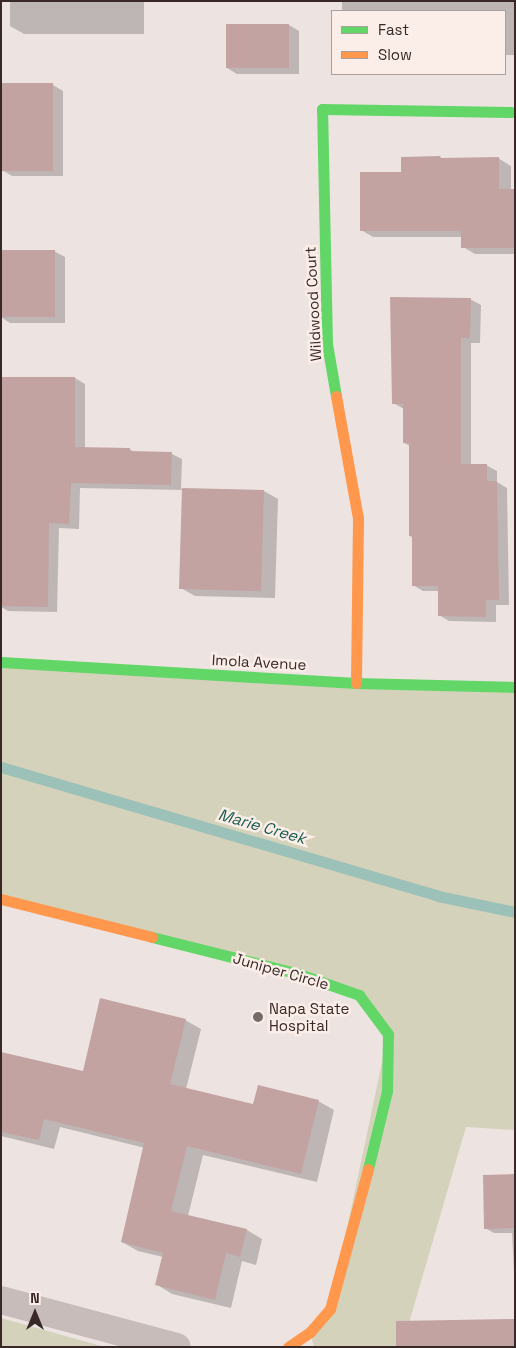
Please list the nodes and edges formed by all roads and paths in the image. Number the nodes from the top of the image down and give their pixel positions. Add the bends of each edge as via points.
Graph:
1 (511, 112) dead end
2 (1, 662) edge
3 (356, 683) junction
4 (515, 687) edge
5 (1, 899) edge
6 (1, 1300) edge
7 (177, 1347) edge
8 (288, 1347) edge

1 - 3 street, Wildwood Court via 322,109 327,344 358,518
2 - 3 street, Imola Avenue
3 - 4 street, Imola Avenue
5 - 8 street, Juniper Circle via 299,974 359,995 388,1034 387,1091 330,1309 310,1332
6 - 7 street

